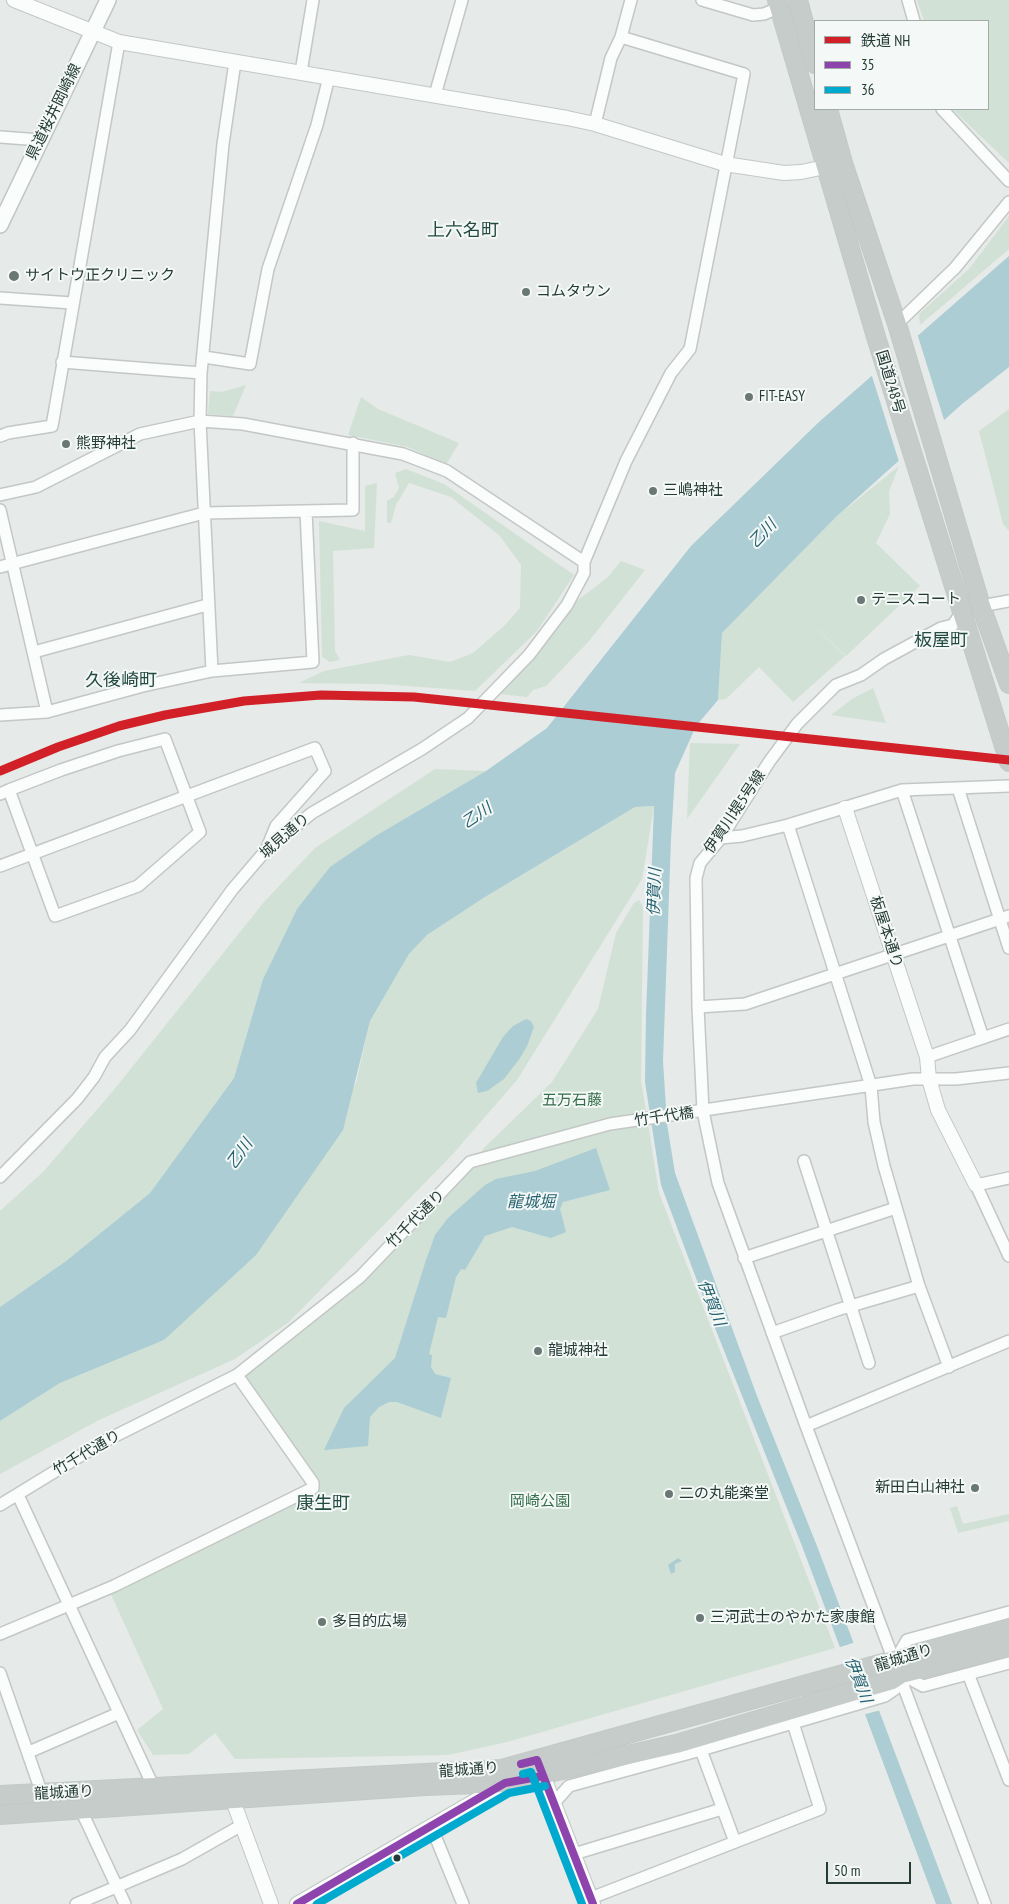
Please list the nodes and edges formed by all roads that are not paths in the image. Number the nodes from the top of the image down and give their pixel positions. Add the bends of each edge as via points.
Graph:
1 (14, 0) edge
2 (108, 0) edge
3 (313, 0) edge
4 (462, 0) edge
5 (630, 0) edge
6 (702, 0) edge
7 (798, 0) edge
8 (908, 0) edge
9 (778, 4) edge
10 (914, 20) edge
11 (94, 30) junction
12 (621, 37) junction
13 (118, 42) junction
14 (814, 60) edge
15 (235, 62) junction
16 (301, 72) junction
17 (329, 77) junction
18 (435, 94) junction
19 (828, 110) edge
20 (943, 110) edge
21 (595, 124) junction
22 (0, 137) edge
23 (40, 140) junction
24 (843, 163) junction
25 (725, 164) junction
26 (825, 168) junction
27 (1009, 181) edge
28 (1009, 202) edge
29 (0, 225) edge
30 (0, 298) edge
31 (72, 303) junction
32 (897, 324) junction
33 (204, 357) junction
34 (62, 362) junction
35 (201, 373) junction
36 (200, 421) junction
37 (0, 436) edge
38 (353, 443) junction
39 (0, 495) edge
40 (0, 510) edge
41 (306, 511) junction
42 (204, 513) junction
43 (584, 562) junction
44 (13, 564) junction
45 (0, 568) edge
46 (1009, 601) edge
47 (208, 605) junction
48 (981, 606) junction
49 (961, 613) junction
50 (34, 652) junction
51 (212, 671) junction
52 (1009, 682) edge
53 (47, 712) junction
54 (0, 716) edge
55 (1009, 762) edge
56 (1009, 786) edge
57 (958, 788) junction
58 (902, 790) junction
59 (4, 792) edge
60 (186, 796) junction
61 (845, 808) junction
62 (788, 825) junction
63 (722, 838) junction
64 (267, 849) junction
65 (32, 854) junction
66 (0, 866) edge
67 (1004, 918) edge
68 (950, 935) junction
69 (1009, 948) edge
70 (893, 954) junction
71 (836, 973) junction
72 (698, 1006) junction
73 (1009, 1029) edge
74 (983, 1038) junction
75 (927, 1057) junction
76 (1009, 1073) edge
77 (930, 1079) junction
78 (871, 1086) junction
79 (703, 1111) junction
80 (624, 1122) joint
81 (804, 1161) dead end
82 (0, 1177) edge
83 (1009, 1178) edge
84 (976, 1185) junction
85 (896, 1208) junction
86 (825, 1231) junction
87 (1009, 1256) edge
88 (744, 1258) junction
89 (919, 1286) junction
90 (851, 1307) junction
91 (772, 1333) junction
92 (1009, 1341) edge
93 (869, 1363) dead end
94 (950, 1367) junction
95 (237, 1375) junction
96 (806, 1426) junction
97 (18, 1495) junction
98 (0, 1504) edge
99 (68, 1605) junction
100 (1009, 1612) edge
101 (1009, 1628) edge
102 (0, 1634) edge
103 (1009, 1647) edge
104 (1009, 1663) edge
105 (0, 1673) edge
106 (894, 1674) junction
107 (969, 1676) junction
108 (833, 1695) junction
109 (119, 1713) junction
110 (793, 1724) junction
111 (676, 1744) junction
112 (701, 1750) junction
113 (29, 1752) junction
114 (540, 1768) junction
115 (1009, 1780) edge
116 (505, 1783) junction
117 (154, 1788) junction
118 (42, 1794) junction
119 (0, 1795) edge
120 (232, 1798) junction
121 (554, 1803) junction
122 (722, 1808) junction
123 (81, 1810) junction
124 (0, 1815) edge
125 (242, 1825) junction
126 (431, 1826) junction
127 (735, 1842) junction
128 (574, 1854) junction
129 (118, 1888) junction
130 (592, 1901) edge
131 (76, 1904) edge
132 (125, 1904) edge
133 (272, 1904) edge
134 (297, 1904) edge
135 (463, 1904) edge
136 (985, 1904) edge

1 - 11 street
2 - 11 main road, 県道桜井岡崎線
3 - 16 street
4 - 18 street
5 - 12 street
6 - 9 street via 753,15 764,14
7 - 9 street
7 - 14 highway
8 - 10 street
9 - 26 highway, 国道248号
11 - 13 street
11 - 23 main road, 県道桜井岡崎線
12 - 21 street via 611,58
12 - 25 street, 城見通り via 744,74
13 - 15 street
13 - 31 street
15 - 16 street
15 - 33 street via 223,144
16 - 17 street
17 - 18 street
17 - 33 street via 318,125 268,269 250,364
18 - 21 street
19 - 24 highway, 国道248号
20 - 27 street
21 - 25 street
22 - 23 street
23 - 29 main road, 県道桜井岡崎線
24 - 26 street
24 - 32 highway, 国道248号
25 - 26 street via 784,173
25 - 43 street, 城見通り via 690,349 671,373 626,461
26 - 49 highway, 国道248号
28 - 32 street via 955,268
30 - 31 street
31 - 34 street
32 - 48 highway, 国道248号
33 - 35 street
34 - 35 street
34 - 37 street via 52,426
35 - 36 street
36 - 38 street via 244,424
36 - 39 street via 140,434 36,487
36 - 42 street
38 - 41 street via 353,510
38 - 43 street via 403,454 447,470
40 - 44 street
41 - 42 street
41 - 51 street via 313,662
42 - 44 street
42 - 47 street
43 - 64 street, 城見通り via 584,573 567,605 529,655 468,718 422,750 312,813
44 - 45 street
44 - 50 street
46 - 48 street
47 - 50 street
47 - 51 street
48 - 52 highway, 国道248号
49 - 55 highway, 国道248号
49 - 63 street, 伊賀川堤5号線 via 953,625 941,628 861,675 836,685 782,743
50 - 53 street
51 - 53 street
53 - 54 street
56 - 57 street
57 - 58 street
57 - 67 street
58 - 61 street
58 - 68 street
59 - 60 street via 118,751 165,739
59 - 65 street
60 - 64 street via 315,748 325,771 276,826
60 - 65 street
60 - 65 street via 200,832 138,886 54,916
61 - 62 street
61 - 70 street, 板屋本通り
62 - 63 street
62 - 71 street
63 - 72 street, 伊賀川堤5号線 via 700,863 696,878
64 - 82 street, 城見通り via 232,890 130,1030 104,1057 77,1099
65 - 66 street
67 - 68 street
67 - 69 street
68 - 70 street
68 - 74 street
70 - 71 street
70 - 75 street, 板屋本通り
71 - 72 street via 745,1004
71 - 78 street
72 - 79 street, 伊賀川堤5号線
73 - 74 street
74 - 75 street
75 - 77 street, 板屋本通り
76 - 77 street, 竹千代橋
77 - 78 street, 竹千代橋
77 - 84 street via 938,1110
78 - 79 street, 竹千代橋
78 - 85 street via 874,1122
79 - 80 street, 竹千代橋
79 - 88 street, 伊賀川堤5号線 via 718,1183
80 - 95 street, 竹千代通り via 470,1162 360,1277
81 - 86 street
83 - 84 street
84 - 87 street
85 - 86 street
85 - 89 street
86 - 88 street
86 - 90 street
88 - 91 street, 伊賀川堤5号線
89 - 90 street
89 - 94 street
90 - 91 street
90 - 93 street
91 - 96 street, 伊賀川堤5号線
92 - 94 street
94 - 96 street
95 - 97 street, 竹千代通り via 103,1442
95 - 99 street via 313,1483 313,1488 114,1586
96 - 106 street, 伊賀川堤5号線
97 - 98 street, 竹千代通り
97 - 99 street
99 - 102 street
99 - 109 street
100 - 106 street via 907,1640
101 - 106 highway, 龍城通り
103 - 106 highway, 龍城通り
104 - 107 street
105 - 113 street
106 - 107 street via 923,1686
106 - 108 highway, 龍城通り
106 - 108 street via 885,1696
106 - 136 street, 伊賀川堤5号線
107 - 115 street
108 - 110 street
108 - 111 highway, 龍城通り
108 - 114 highway, 龍城通り
109 - 113 street
109 - 117 street
110 - 112 street
110 - 127 street via 820,1809
111 - 112 street
111 - 114 highway, 龍城通り
112 - 121 street via 568,1786
112 - 122 street
113 - 118 street
114 - 116 highway, 龍城通り
114 - 117 highway, 龍城通り
114 - 121 street
116 - 120 highway, 龍城通り
116 - 126 street
117 - 118 highway, 龍城通り
118 - 119 highway, 龍城通り
120 - 123 highway, 龍城通り
120 - 125 street
121 - 128 street
122 - 127 street
122 - 128 street
123 - 124 highway, 龍城通り
123 - 129 street
125 - 129 street via 182,1859
125 - 133 street
126 - 134 street
126 - 135 street
127 - 130 street
128 - 130 street
129 - 131 street
129 - 132 street

